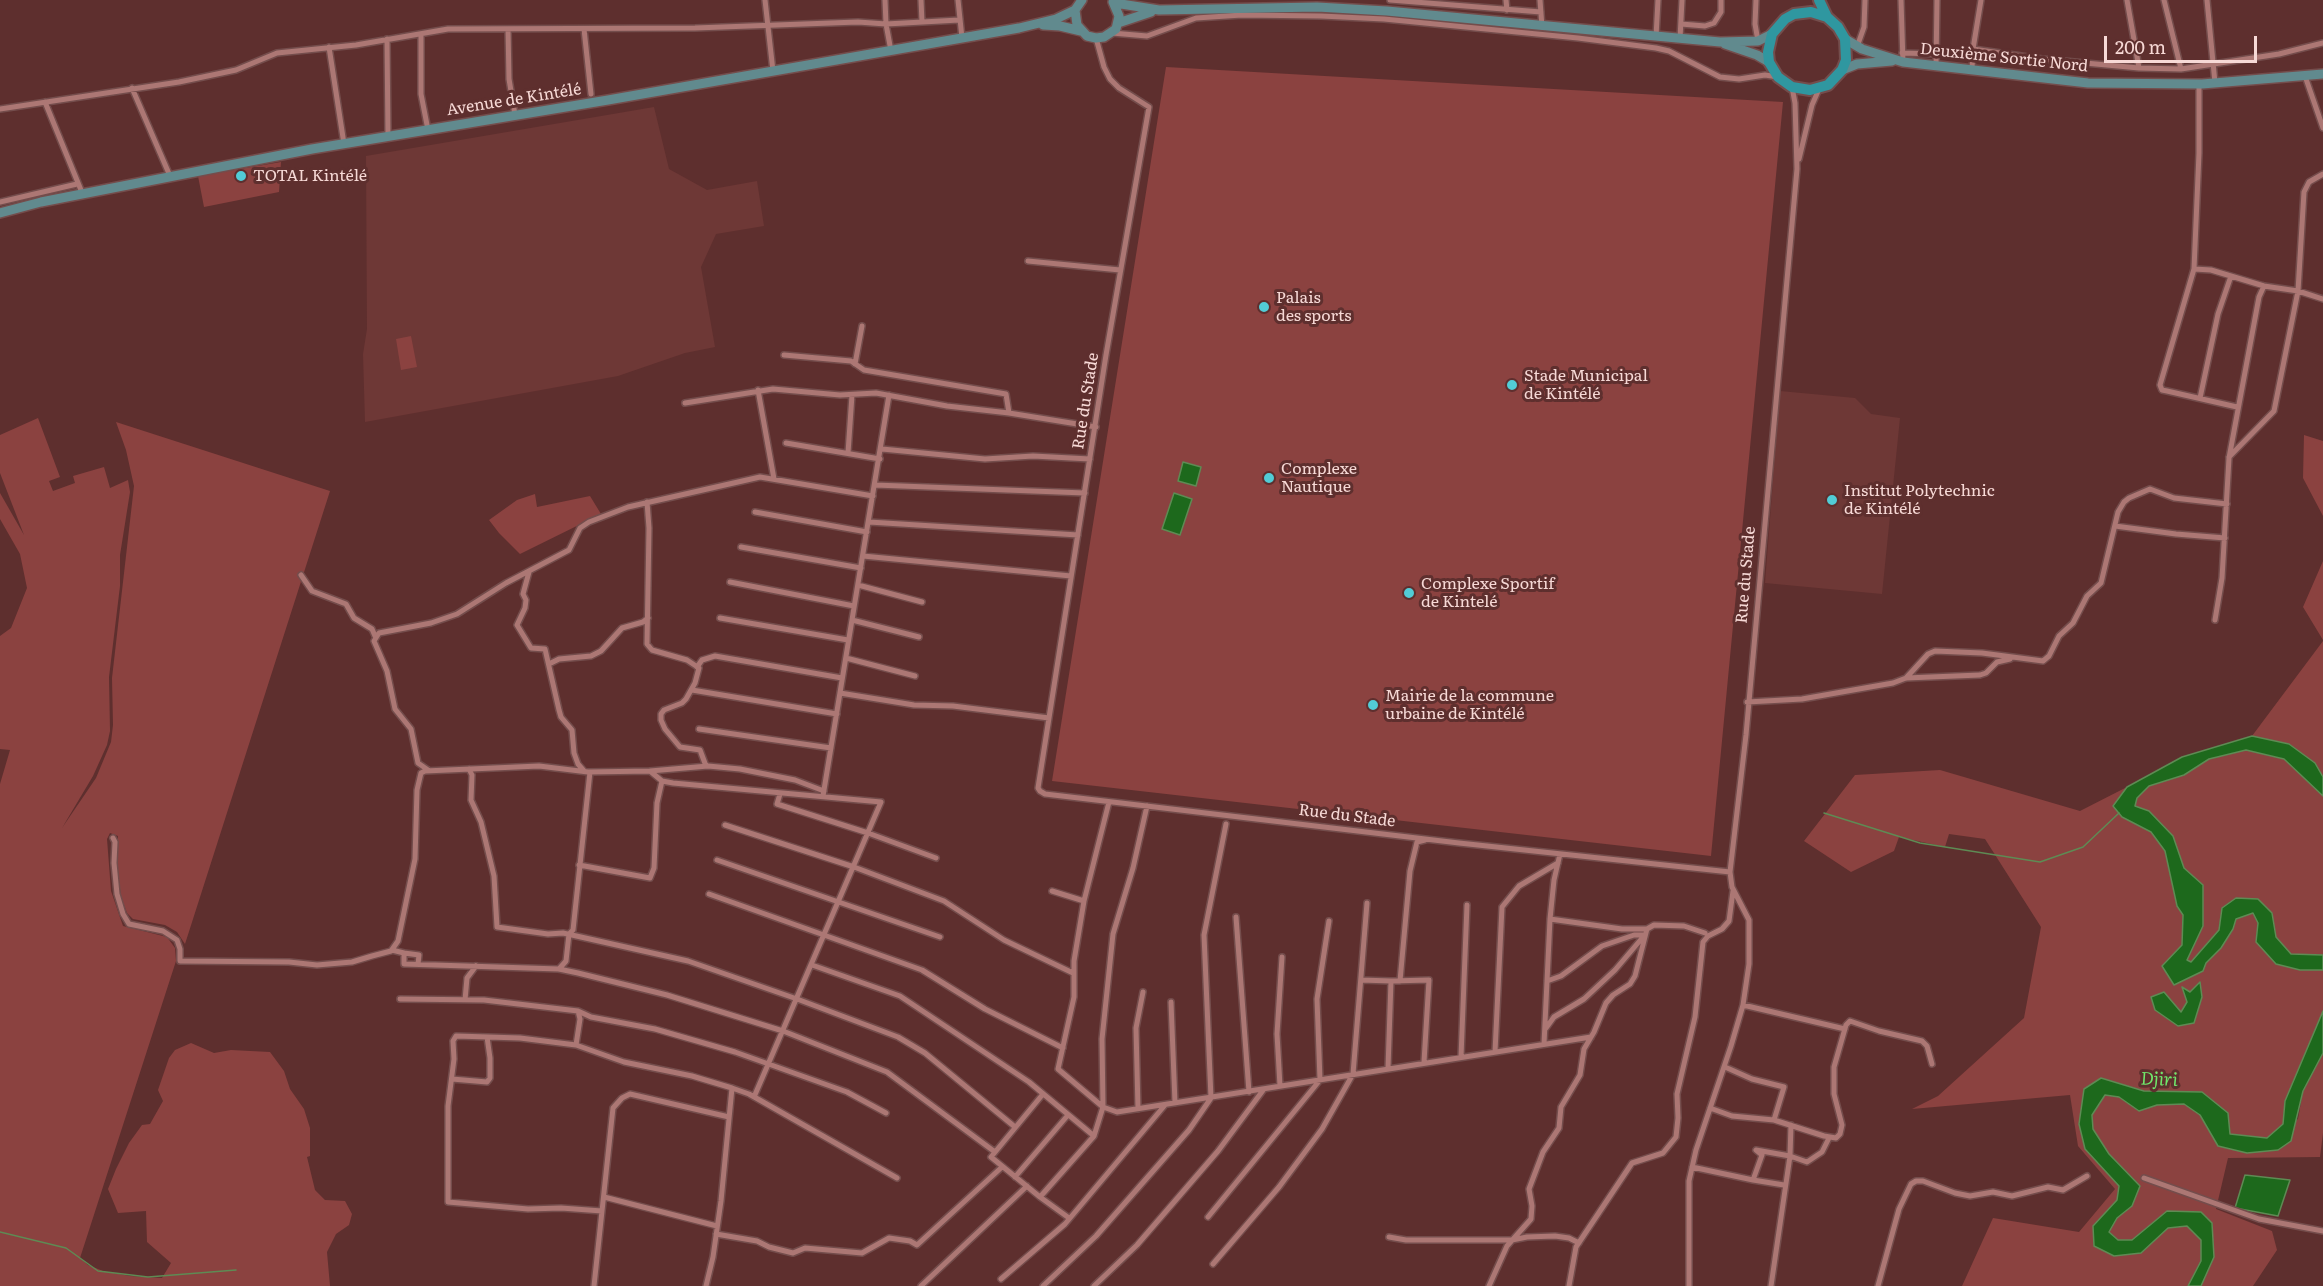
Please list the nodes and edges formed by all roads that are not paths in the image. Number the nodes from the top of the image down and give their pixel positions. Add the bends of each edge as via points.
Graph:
1 (765, 0) edge
2 (885, 0) edge
3 (921, 0) edge
4 (958, 0) edge
5 (1082, 0) edge
6 (1278, 0) edge
7 (1390, 0) edge
8 (1506, 0) edge
9 (1540, 0) edge
10 (1658, 0) edge
11 (1682, 0) edge
12 (1721, 0) edge
13 (1756, 0) edge
14 (1802, 0) edge
15 (1819, 0) edge
16 (1865, 0) edge
17 (1900, 0) edge
18 (1937, 0) edge
19 (1982, 0) edge
20 (2127, 0) edge
21 (2164, 0) edge
22 (2207, 0) edge
23 (1113, 2) edge
24 (1433, 2) edge
25 (1467, 3) edge
26 (1199, 4) edge
27 (1271, 8) junction
28 (1075, 10) junction
29 (1159, 10) junction
30 (1507, 10) junction
31 (1541, 12) junction
32 (1794, 14) junction
33 (1827, 17) junction
34 (959, 20) junction
35 (922, 22) junction
36 (1118, 23) junction
37 (886, 24) junction
38 (1681, 24) junction
39 (1035, 25) junction
40 (767, 26) junction
41 (1542, 27) junction
42 (508, 29) junction
43 (584, 29) junction
44 (1081, 31) junction
45 (1112, 33) junction
46 (421, 34) junction
47 (1772, 34) junction
48 (1656, 37) junction
49 (962, 38) junction
50 (1095, 38) junction
51 (387, 39) junction
52 (1680, 39) junction
53 (1845, 39) junction
54 (1758, 41) junction
55 (1720, 42) junction
56 (2323, 43) edge
57 (329, 47) junction
58 (1857, 47) junction
59 (1972, 49) junction
60 (891, 51) junction
61 (1937, 54) junction
62 (1901, 59) junction
63 (1769, 62) junction
64 (1936, 66) junction
65 (2213, 66) junction
66 (2139, 68) junction
67 (1971, 69) junction
68 (2181, 69) junction
69 (773, 70) junction
70 (1842, 70) junction
71 (2323, 74) edge
72 (2305, 76) junction
73 (1778, 77) junction
74 (2215, 83) junction
75 (2199, 84) junction
76 (1792, 87) junction
77 (132, 88) junction
78 (1819, 89) junction
79 (591, 94) dead end
80 (45, 102) junction
81 (0, 109) edge
82 (515, 115) junction
83 (2323, 128) edge
84 (428, 130) junction
85 (388, 136) junction
86 (344, 144) junction
87 (1797, 169) junction
88 (2323, 174) edge
89 (170, 176) junction
90 (77, 184) junction
91 (83, 195) junction
92 (0, 202) edge
93 (0, 213) edge
94 (1028, 261) dead end
95 (2194, 269) junction
96 (1120, 270) junction
97 (2231, 276) junction
98 (2264, 286) junction
99 (2298, 291) junction
100 (2323, 299) edge
101 (862, 327) dead end
102 (784, 355) dead end
103 (855, 364) junction
104 (758, 390) junction
105 (852, 395) junction
106 (889, 395) junction
107 (2200, 398) junction
108 (685, 403) dead end
109 (2237, 407) junction
110 (1009, 413) junction
111 (1096, 427) junction
112 (786, 443) dead end
113 (882, 449) junction
114 (848, 453) junction
115 (2229, 458) junction
116 (880, 459) junction
117 (1090, 459) junction
118 (774, 478) junction
119 (875, 485) junction
120 (1085, 494) junction
121 (873, 496) junction
122 (647, 502) junction
123 (2227, 504) junction
124 (755, 512) dead end
125 (869, 522) junction
126 (2115, 526) junction
127 (867, 532) junction
128 (1078, 535) junction
129 (2225, 538) junction
130 (741, 547) dead end
131 (863, 556) junction
132 (861, 568) junction
133 (529, 572) junction
134 (301, 575) dead end
135 (1071, 576) junction
136 (730, 582) dead end
137 (858, 585) junction
138 (922, 602) dead end
139 (854, 606) junction
140 (648, 618) junction
141 (720, 618) dead end
142 (852, 620) junction
143 (2215, 620) dead end
144 (635, 625) junction
145 (375, 636) junction
146 (647, 637) junction
147 (919, 637) dead end
148 (848, 640) junction
149 (846, 658) junction
150 (2015, 659) junction
151 (549, 664) junction
152 (697, 667) junction
153 (915, 676) dead end
154 (842, 678) junction
155 (1906, 678) junction
156 (692, 690) junction
157 (840, 693) junction
158 (1747, 702) junction
159 (837, 714) junction
160 (1048, 718) junction
161 (699, 729) dead end
162 (831, 747) junction
163 (706, 766) junction
164 (470, 769) junction
165 (428, 770) junction
166 (650, 771) junction
167 (588, 772) junction
168 (662, 781) junction
169 (780, 794) junction
170 (824, 794) junction
171 (1110, 802) junction
172 (1147, 806) junction
173 (1226, 824) dead end
174 (724, 825) dead end
175 (868, 833) junction
176 (113, 838) dead end
177 (1429, 839) junction
178 (1560, 854) junction
179 (936, 858) dead end
180 (717, 860) dead end
181 (1558, 863) junction
182 (579, 865) junction
183 (854, 867) junction
184 (1730, 872) junction
185 (1733, 889) junction
186 (1052, 891) dead end
187 (709, 894) dead end
188 (1084, 900) junction
189 (840, 901) junction
190 (1367, 903) dead end
191 (1467, 905) dead end
192 (1236, 917) dead end
193 (1550, 919) junction
194 (1329, 921) dead end
195 (1645, 933) junction
196 (1706, 933) dead end
197 (573, 934) junction
198 (825, 935) junction
199 (940, 937) dead end
200 (392, 950) junction
201 (404, 953) junction
202 (1282, 957) dead end
203 (418, 964) junction
204 (812, 965) junction
205 (476, 966) junction
206 (559, 969) junction
207 (1073, 973) junction
208 (1361, 980) junction
209 (1391, 981) junction
210 (1400, 981) junction
211 (1547, 981) junction
212 (1143, 992) dead end
213 (400, 999) dead end
214 (797, 999) junction
215 (465, 1000) junction
216 (1171, 1002) dead end
217 (1743, 1005) junction
218 (579, 1011) junction
219 (1545, 1029) junction
220 (1845, 1029) junction
221 (783, 1031) junction
222 (487, 1037) junction
223 (1591, 1037) junction
224 (1544, 1044) junction
225 (576, 1045) junction
226 (1063, 1048) junction
227 (1495, 1052) junction
228 (1461, 1057) junction
229 (1424, 1062) junction
230 (769, 1064) junction
231 (1932, 1064) dead end
232 (1725, 1067) junction
233 (1388, 1068) junction
234 (1353, 1074) junction
235 (452, 1078) junction
236 (1320, 1080) junction
237 (1280, 1086) junction
238 (732, 1088) junction
239 (1264, 1089) junction
240 (1249, 1092) junction
241 (1043, 1094) junction
242 (754, 1097) junction
243 (1211, 1098) junction
244 (1175, 1103) junction
245 (1165, 1105) junction
246 (1103, 1107) junction
247 (1710, 1108) junction
248 (1138, 1109) junction
249 (885, 1113) dead end
250 (1068, 1115) junction
251 (729, 1117) junction
252 (1774, 1120) junction
253 (1791, 1125) junction
254 (1015, 1126) junction
255 (1094, 1136) junction
256 (1829, 1137) junction
257 (995, 1152) junction
258 (1790, 1156) junction
259 (1002, 1167) junction
260 (1692, 1167) junction
261 (2086, 1176) dead end
262 (1015, 1177) junction
263 (897, 1178) dead end
264 (2144, 1178) dead end
265 (1753, 1180) junction
266 (1784, 1185) junction
267 (1027, 1186) junction
268 (604, 1197) junction
269 (1040, 1197) junction
270 (602, 1211) junction
271 (1208, 1217) dead end
272 (1070, 1218) junction
273 (717, 1226) junction
274 (2323, 1231) edge
275 (716, 1234) junction
276 (1389, 1236) dead end
277 (1512, 1240) junction
278 (1579, 1243) junction
279 (1213, 1264) dead end
280 (1001, 1279) dead end
281 (594, 1286) edge
282 (706, 1286) edge
283 (921, 1286) edge
284 (1042, 1286) edge
285 (1094, 1286) edge
286 (1489, 1286) edge
287 (1569, 1286) edge
288 (1689, 1286) edge
289 (1771, 1286) edge
290 (1878, 1286) edge

1 - 40 street
2 - 37 street
3 - 35 street
4 - 34 street
5 - 28 main road
6 - 27 street
7 - 24 street
8 - 30 street
9 - 31 street
10 - 48 street
11 - 38 street
12 - 38 street via 1721,12 1714,23
13 - 54 street
14 - 32 highway
15 - 33 highway
16 - 58 street via 1864,27
17 - 62 street
18 - 61 street
19 - 59 street
20 - 66 street
21 - 68 street
22 - 65 street
23 - 29 main road
23 - 36 main road
24 - 25 street
25 - 30 street
26 - 27 main road
26 - 29 main road
27 - 41 main road via 1387,11
28 - 39 main road, Avenue de Kintélé
28 - 44 main road
29 - 36 main road
30 - 31 street
31 - 41 street
32 - 33 highway via 1810,12
32 - 47 highway
33 - 53 highway
34 - 35 street
34 - 49 street
35 - 37 street
36 - 45 main road
37 - 40 street
37 - 60 street
38 - 52 street
39 - 44 main road, Avenue de Kintélé
39 - 49 main road, Avenue de Kintélé
40 - 43 street
40 - 69 street
41 - 48 main road
42 - 43 street
42 - 46 street via 448,29
42 - 82 street via 509,79
43 - 79 street
44 - 50 main road, Avenue de Kintélé
45 - 50 main road
45 - 73 street via 1147,36 1196,18 1215,16 1384,19 1647,47 1669,51 1720,77
46 - 51 street
46 - 84 street via 421,94
47 - 54 main road
47 - 63 highway
48 - 52 main road
49 - 60 main road, Avenue de Kintélé
50 - 96 street, Rue du Stade via 1110,79 1149,107
51 - 57 street
51 - 85 street
52 - 55 main road
53 - 58 main road, Deuxième Sortie Nord
53 - 70 highway
54 - 55 main road
55 - 63 main road
56 - 65 street
57 - 77 street via 277,53 236,70
57 - 86 street
58 - 62 main road, Deuxième Sortie Nord
59 - 61 street
59 - 66 street
59 - 67 street
60 - 69 main road, Avenue de Kintélé
61 - 62 street
61 - 64 street
62 - 64 main road, Deuxième Sortie Nord
62 - 70 main road, Deuxième Sortie Nord via 1857,64
63 - 73 highway
64 - 67 main road, Deuxième Sortie Nord
65 - 68 street
65 - 74 street
66 - 68 street
67 - 75 main road, Deuxième Sortie Nord via 2088,83
69 - 82 main road, Avenue de Kintélé
70 - 78 highway
71 - 72 main road, Deuxième Sortie Nord
72 - 74 main road, Deuxième Sortie Nord
72 - 83 street
73 - 76 highway
74 - 75 main road, Deuxième Sortie Nord
75 - 95 street
76 - 78 highway
76 - 87 street, Rue du Stade
77 - 80 street
77 - 89 street
78 - 87 street, Rue du Stade
80 - 81 street
80 - 90 street
82 - 84 main road, Avenue de Kintélé
84 - 85 main road, Avenue de Kintélé
85 - 86 main road, Avenue de Kintélé
86 - 89 main road, Avenue de Kintélé
87 - 158 street, Rue du Stade
88 - 99 street via 2309,182 2304,192
89 - 91 main road, Avenue de Kintélé
90 - 91 street
90 - 92 street
91 - 93 main road, Avenue de Kintélé
94 - 96 street
95 - 97 street
95 - 107 street via 2160,385 2162,390
96 - 111 street, Rue du Stade
97 - 98 street
97 - 107 street via 2218,314
98 - 99 street
98 - 109 street
99 - 100 street
99 - 115 street via 2274,411
101 - 103 street
102 - 103 street
103 - 110 street via 864,370 1006,394
104 - 105 street
104 - 108 street
104 - 118 street
105 - 106 street
105 - 114 street
106 - 110 street
106 - 113 street
107 - 109 street
109 - 115 street
110 - 111 street
111 - 117 street, Rue du Stade
112 - 114 street
113 - 116 street
113 - 117 street via 985,459
114 - 116 street
115 - 123 street
116 - 119 street
117 - 120 street, Rue du Stade
118 - 121 street
118 - 122 street via 760,477
119 - 120 street
119 - 121 street
120 - 128 street, Rue du Stade
121 - 125 street
122 - 133 street via 589,522 580,528 569,550
122 - 140 street
123 - 126 street via 2174,498 2150,489 2124,502
123 - 129 street
124 - 127 street
125 - 127 street
125 - 128 street
126 - 129 street
126 - 150 street via 2101,583 2087,596 2049,656 2043,661
127 - 131 street
128 - 135 street, Rue du Stade
129 - 143 street
130 - 132 street
131 - 132 street
131 - 135 street
132 - 137 street
133 - 145 street via 457,614
133 - 151 street via 523,594 525,608 517,625 531,648 545,649
134 - 145 street via 312,591 346,604 354,618 372,629
135 - 160 street, Rue du Stade
136 - 139 street
137 - 138 street
137 - 139 street
139 - 142 street
140 - 144 street
140 - 146 street
141 - 148 street
142 - 147 street
142 - 148 street
144 - 146 street
144 - 151 street via 622,628 591,656 559,659
145 - 165 street via 392,686 395,709 411,729 418,763
146 - 152 street via 652,650 687,660
148 - 149 street
149 - 153 street
149 - 154 street
150 - 155 street via 1997,662 1980,675
150 - 155 street via 1935,651
151 - 167 street via 561,717 572,730 574,753 578,764
152 - 154 street via 702,660 715,656
152 - 156 street via 699,674
154 - 157 street
155 - 158 street via 1802,699
156 - 159 street
156 - 163 street via 681,704 664,710 661,720 680,747 700,750
157 - 159 street
157 - 160 street via 914,705
158 - 184 street, Rue du Stade
159 - 162 street
160 - 171 street, Rue du Stade via 1040,791
161 - 162 street
162 - 170 street
163 - 166 street
163 - 170 street via 795,780
164 - 165 street
164 - 167 street via 539,766
164 - 197 street via 471,800 481,822 494,876 497,927
165 - 200 street via 421,773 417,790 415,858 402,932
166 - 167 street
166 - 168 street
167 - 182 street via 589,796
168 - 169 street
168 - 182 street via 650,878
169 - 170 street
169 - 175 street via 777,804
170 - 175 street via 880,802
171 - 172 street, Rue du Stade
171 - 188 street
172 - 177 street, Rue du Stade
172 - 246 street via 1113,934 1102,1039
173 - 243 street via 1204,935
174 - 183 street
175 - 179 street
175 - 183 street
176 - 200 street via 117,894 129,924 177,939 180,961 317,965 352,962
177 - 178 street, Rue du Stade
177 - 210 street via 1417,842 1410,871
178 - 181 street
178 - 184 street, Rue du Stade
180 - 189 street
181 - 193 street
181 - 227 street via 1519,886 1502,907
182 - 197 street
183 - 189 street
183 - 207 street via 944,901 1004,940
184 - 185 street
185 - 217 street via 1750,924
185 - 278 street via 1729,921 1703,942 1695,1017 1677,1094 1676,1137 1663,1153 1632,1163
186 - 188 street
187 - 198 street
188 - 207 street
189 - 198 street
189 - 199 street
190 - 208 street
191 - 228 street
192 - 240 street
193 - 195 street
193 - 211 street
194 - 236 street via 1317,999
195 - 196 street via 1654,926 1684,926
195 - 211 street via 1602,946 1561,976
195 - 219 street via 1615,970 1584,999 1554,1017
195 - 223 street via 1635,976 1606,1003
197 - 206 street via 564,967
197 - 214 street via 688,961
198 - 204 street
198 - 226 street via 922,970 986,1009
200 - 201 street
201 - 203 street via 418,956
201 - 203 street via 404,964
202 - 237 street via 1277,1034
203 - 205 street
204 - 214 street
204 - 241 street via 900,996
205 - 206 street
205 - 215 street via 467,978
206 - 221 street via 667,994
207 - 226 street via 1074,997
208 - 209 street
208 - 234 street
209 - 210 street
209 - 233 street
210 - 229 street via 1428,980
211 - 219 street
212 - 248 street via 1136,1028
213 - 215 street
214 - 221 street
214 - 254 street via 898,1037 924,1053
215 - 218 street
216 - 244 street
217 - 220 street
217 - 232 street
218 - 225 street
218 - 230 street via 591,1017 655,1029
219 - 224 street
220 - 231 street via 1850,1021 1922,1041
220 - 256 street via 1834,1076 1842,1125 1838,1136
221 - 230 street
221 - 257 street via 887,1072
222 - 225 street
222 - 235 street via 456,1036
222 - 235 street via 487,1082
223 - 224 street
223 - 277 street via 1584,1049 1580,1075 1561,1107 1559,1128 1543,1152 1529,1189 1531,1219
224 - 227 street
225 - 238 street via 624,1062
226 - 246 street via 1058,1069
227 - 228 street
228 - 229 street
229 - 233 street
230 - 242 street
230 - 249 street via 847,1092
232 - 247 street
232 - 252 street via 1784,1087
233 - 234 street
234 - 236 street
234 - 279 street via 1322,1129
235 - 270 street via 448,1202
236 - 237 street
236 - 271 street
237 - 239 street
238 - 242 street
238 - 251 street
239 - 240 street
239 - 285 street via 1218,1151 1137,1245
240 - 243 street
241 - 250 street
241 - 254 street
242 - 263 street
243 - 244 street
243 - 284 street via 1189,1130 1104,1228
244 - 245 street
245 - 248 street
245 - 272 street
246 - 248 street via 1118,1112
246 - 255 street
247 - 252 street via 1732,1116
247 - 260 street
250 - 255 street
250 - 262 street
251 - 268 street via 642,1096 630,1094 622,1098 613,1108
251 - 273 street
252 - 253 street
253 - 256 street
253 - 258 street
254 - 257 street
255 - 269 street
256 - 258 street via 1825,1149 1809,1162
257 - 259 street via 991,1157
258 - 265 street via 1756,1150 1761,1155
258 - 266 street
259 - 262 street
259 - 275 street via 917,1245 889,1238 862,1253 805,1248 793,1253 758,1241
260 - 265 street
260 - 288 street via 1687,1211
261 - 290 street via 2063,1190 2048,1187 2012,1196 1993,1192 1959,1195 1916,1181 1899,1209
262 - 267 street
264 - 274 street via 2259,1219
265 - 266 street
266 - 289 street
267 - 269 street
267 - 283 street
268 - 270 street
268 - 273 street
269 - 272 street
270 - 281 street
272 - 280 street
273 - 275 street
275 - 282 street
276 - 277 street via 1406,1240
277 - 278 street via 1555,1236
277 - 286 street
278 - 287 street

